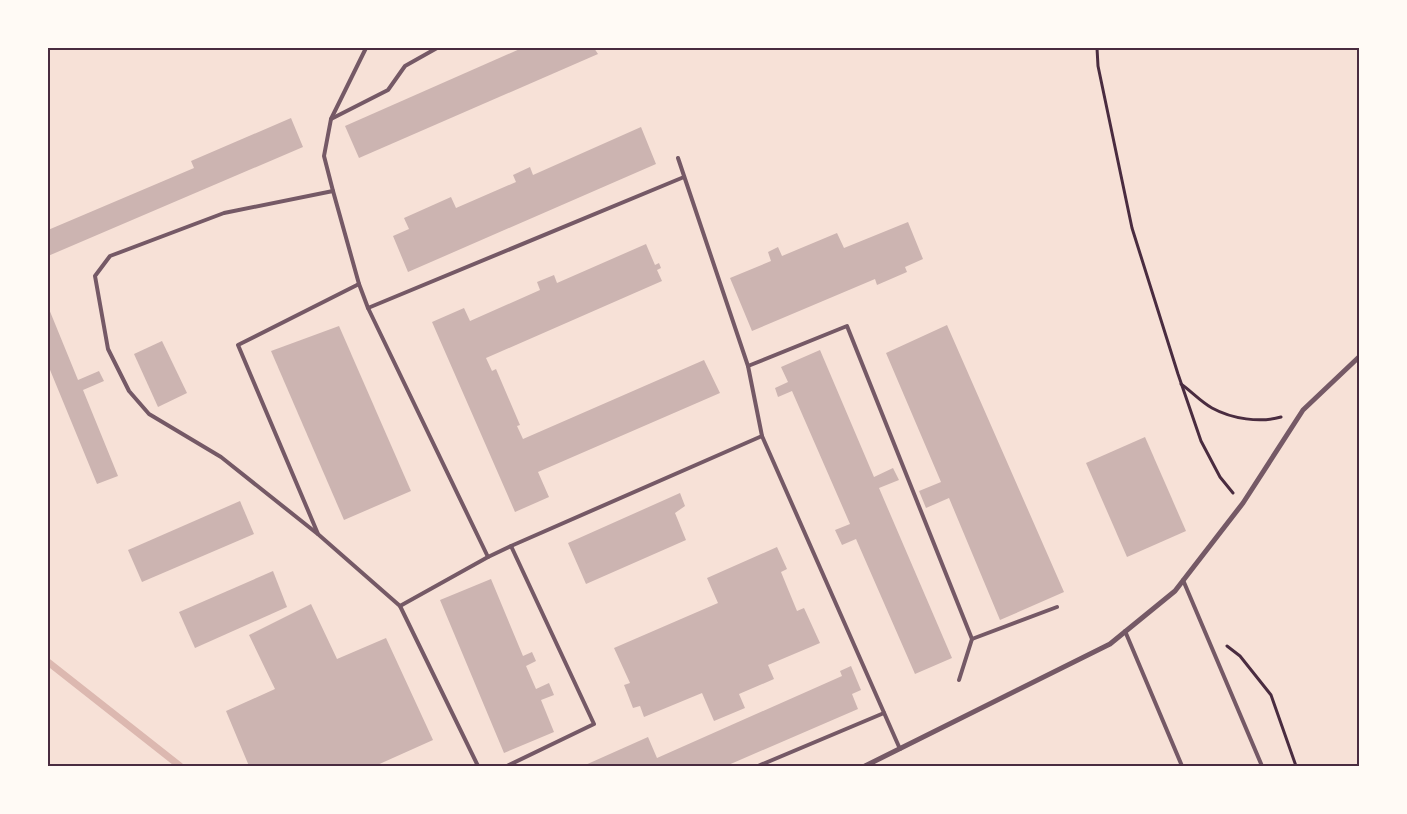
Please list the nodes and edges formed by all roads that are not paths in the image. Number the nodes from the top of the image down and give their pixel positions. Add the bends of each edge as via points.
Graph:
1 (366, 48) edge
2 (437, 48) edge
3 (331, 119) junction
4 (678, 158) dead end
5 (684, 177) junction
6 (333, 191) junction
7 (359, 284) junction
8 (368, 308) junction
9 (1360, 356) edge
10 (748, 366) junction
11 (762, 436) junction
12 (318, 535) junction
13 (511, 546) junction
14 (488, 557) junction
15 (1183, 580) junction
16 (400, 606) junction
17 (1057, 607) dead end
18 (1125, 631) junction
19 (972, 639) junction
20 (959, 680) dead end
21 (884, 713) junction
22 (900, 749) junction
23 (478, 766) edge
24 (507, 766) edge
25 (758, 766) edge
26 (865, 766) edge
27 (1182, 766) edge
28 (1262, 766) edge

1 - 3 lane
2 - 3 lane via 406,66 388,90
3 - 6 lane via 324,156
4 - 5 lane
5 - 8 lane
5 - 10 lane
6 - 7 lane
6 - 12 lane via 224,213 110,256 95,276 108,350 129,392 149,414 221,457
7 - 8 lane
7 - 12 lane via 238,345
8 - 14 lane
9 - 15 street via 1303,410 1243,503
10 - 11 lane
10 - 19 lane via 848,326
11 - 13 lane
11 - 21 lane
12 - 16 lane
13 - 14 lane
13 - 24 lane via 594,724
14 - 16 lane
15 - 18 street via 1176,591
15 - 28 lane
16 - 23 lane
17 - 19 lane
18 - 22 street via 1110,644
18 - 27 lane
19 - 20 lane
21 - 22 lane
21 - 25 lane
22 - 26 street

